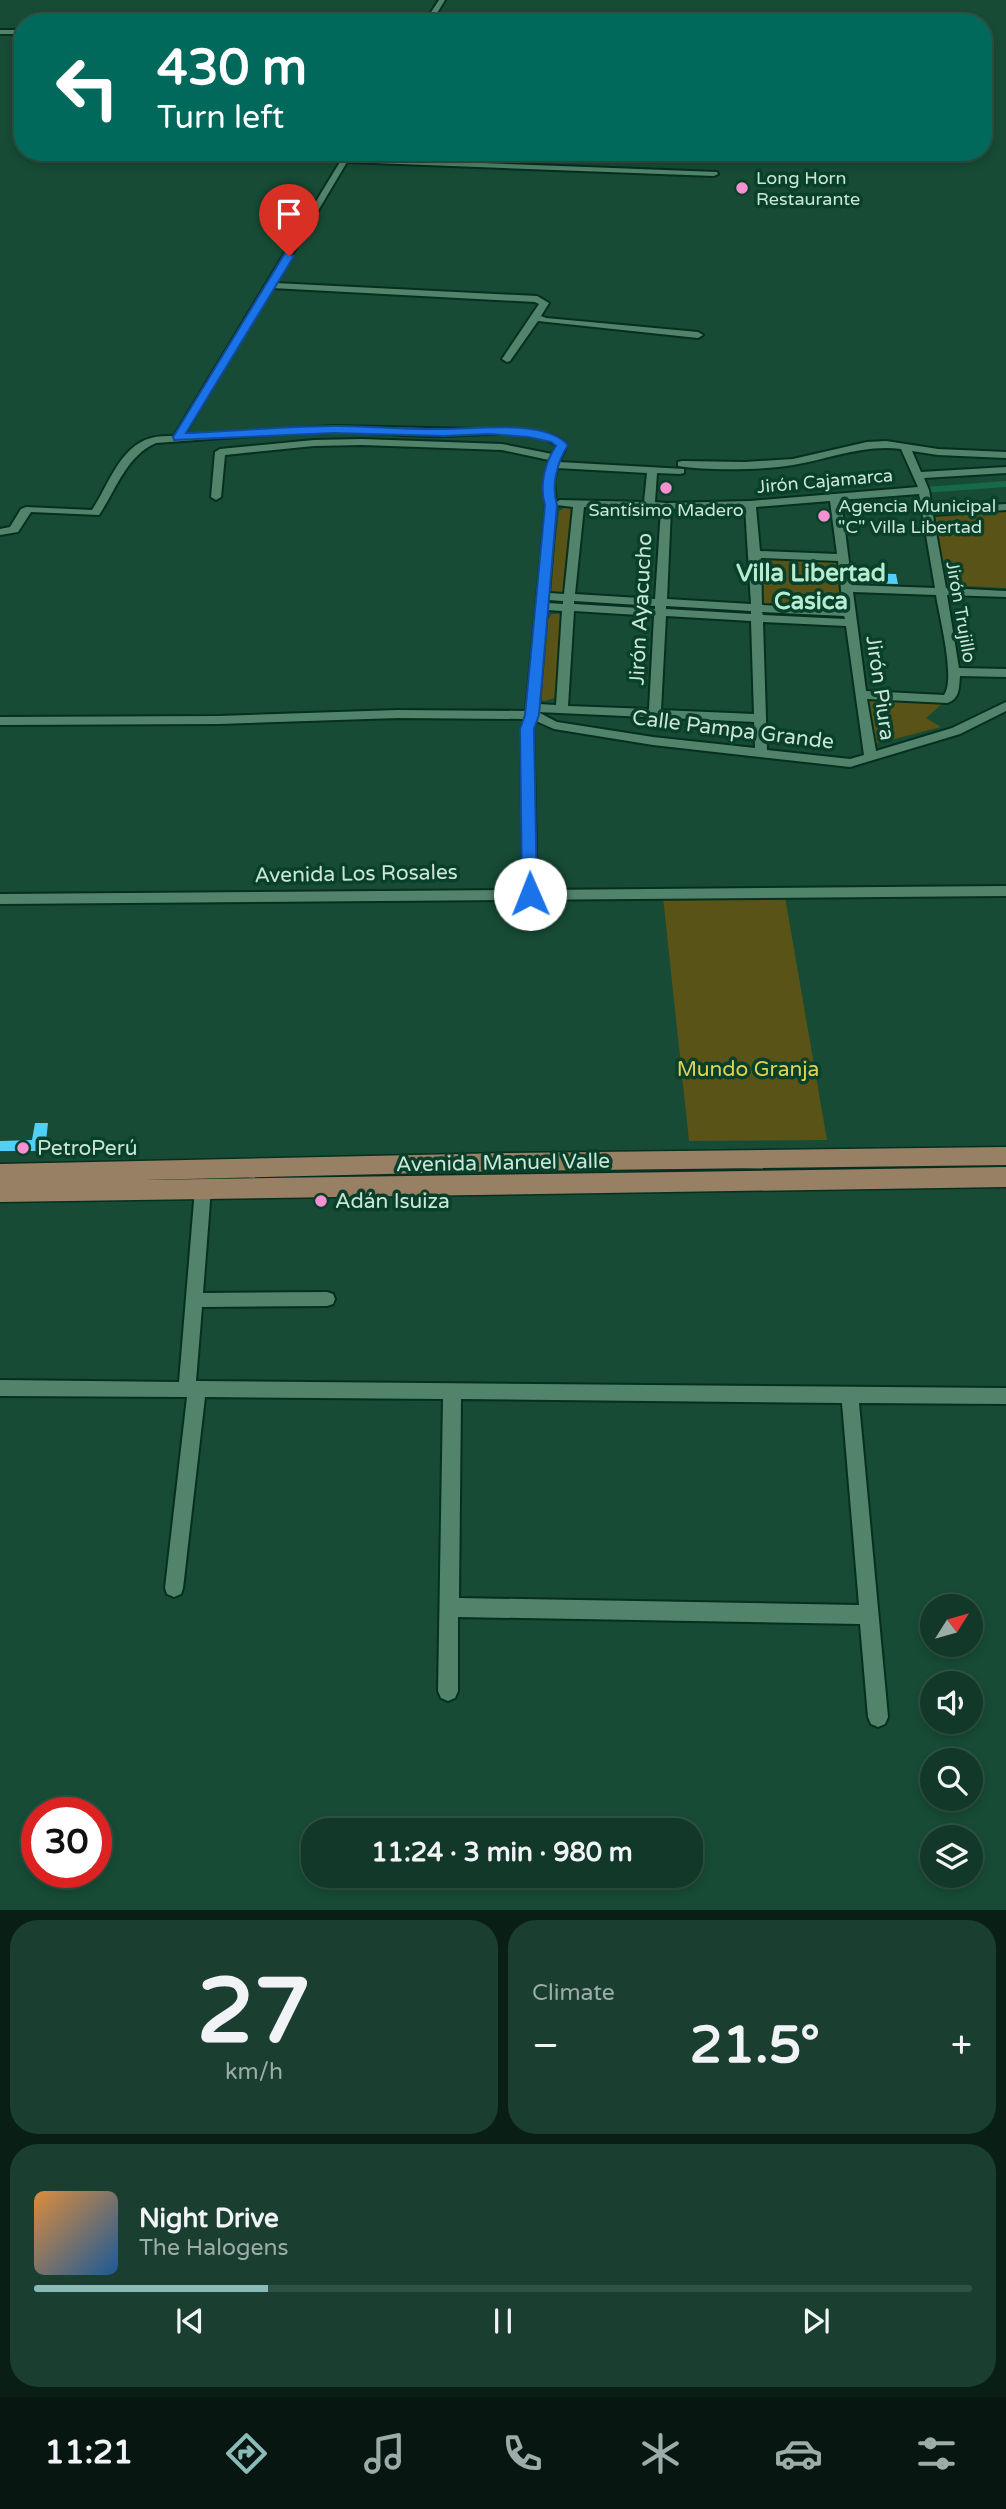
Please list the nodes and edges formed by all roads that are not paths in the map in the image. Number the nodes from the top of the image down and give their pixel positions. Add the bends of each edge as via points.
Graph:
1 (344, 161) edge
2 (449, 161) edge
3 (714, 174) dead end
4 (271, 285) junction
5 (536, 317) junction
6 (698, 335) dead end
7 (507, 359) dead end
8 (178, 437) junction
9 (906, 449) junction
10 (1006, 455) edge
11 (553, 461) junction
12 (652, 470) junction
13 (1006, 470) edge
14 (918, 475) junction
15 (924, 490) junction
16 (216, 497) dead end
17 (835, 497) junction
18 (559, 503) dead end
19 (579, 504) junction
20 (750, 504) junction
21 (649, 506) junction
22 (666, 506) junction
23 (1006, 507) edge
24 (927, 512) junction
25 (0, 532) edge
26 (755, 554) junction
27 (843, 558) junction
28 (846, 588) junction
29 (939, 591) junction
30 (1006, 594) edge
31 (541, 601) junction
32 (568, 603) junction
33 (661, 608) junction
34 (757, 612) junction
35 (850, 618) junction
36 (954, 672) junction
37 (1006, 673) edge
38 (860, 695) junction
39 (1006, 706) edge
40 (562, 709) junction
41 (532, 711) junction
42 (655, 713) junction
43 (761, 718) junction
44 (0, 721) edge
45 (761, 752) junction
46 (870, 758) junction
47 (1006, 891) edge
48 (530, 894) junction
49 (1, 903) edge
50 (1006, 1156) edge
51 (0, 1174) edge
52 (1006, 1177) edge
53 (203, 1189) junction
54 (0, 1192) edge
55 (327, 1299) dead end
56 (194, 1300) junction
57 (0, 1388) edge
58 (192, 1388) junction
59 (452, 1390) junction
60 (850, 1394) junction
61 (1006, 1396) edge
62 (174, 1588) dead end
63 (449, 1606) junction
64 (869, 1615) junction
65 (448, 1691) dead end
66 (878, 1717) dead end

1 - 4 street
2 - 3 street
4 - 5 street via 537,299 544,303
4 - 8 street
5 - 6 street
5 - 7 street
8 - 11 street via 334,429 528,433 562,445
8 - 25 street via 141,445 95,513 30,509 24,511 14,530
9 - 10 street
9 - 12 street via 867,445 793,461
9 - 14 street, Jirón Trujillo
11 - 12 street
11 - 16 street via 502,447 362,442 220,452
11 - 31 street
12 - 21 street, Jirón Ayacucho
13 - 14 street
14 - 15 street, Jirón Trujillo
15 - 17 street, Jirón Cajamarca
15 - 24 street, Jirón Trujillo
17 - 20 street, Jirón Cajamarca
17 - 27 street, Jirón Piura
18 - 19 street, Jirón Cajamarca
19 - 21 street, Jirón Cajamarca
19 - 32 street
20 - 22 street, Jirón Cajamarca
20 - 26 street
21 - 22 street, Jirón Cajamarca
22 - 33 street, Jirón Ayacucho
23 - 24 street
24 - 29 street, Jirón Trujillo
26 - 27 street
26 - 34 street
27 - 28 street, Jirón Piura
28 - 29 street
28 - 35 street, Jirón Piura
29 - 30 street
29 - 36 street, Jirón Trujillo
31 - 32 street
31 - 41 street
32 - 33 street
32 - 40 street
33 - 34 street
33 - 42 street, Jirón Ayacucho
34 - 35 street
34 - 43 street
35 - 38 street, Jirón Piura
36 - 37 street
36 - 38 street, Jirón Trujillo via 953,692 947,699
38 - 46 street, Jirón Piura
39 - 46 street, Calle Pampa Grande via 956,731
40 - 41 street
40 - 42 street
41 - 44 street
41 - 45 street, Calle Pampa Grande via 554,725
41 - 48 street via 527,729
42 - 43 street
43 - 45 street
45 - 46 street, Calle Pampa Grande via 821,762
47 - 48 street, Avenida Los Rosales
48 - 49 street, Avenida Los Rosales
50 - 51 main road, Avenida Manuel Valle
52 - 53 main road, Avenida Manuel Valle
53 - 54 main road, Avenida Manuel Valle
53 - 56 street
55 - 56 street
56 - 58 street
57 - 58 street
58 - 59 street
58 - 62 street
59 - 60 street
59 - 63 street
60 - 61 street
60 - 64 street
63 - 64 street
63 - 65 street
64 - 66 street

